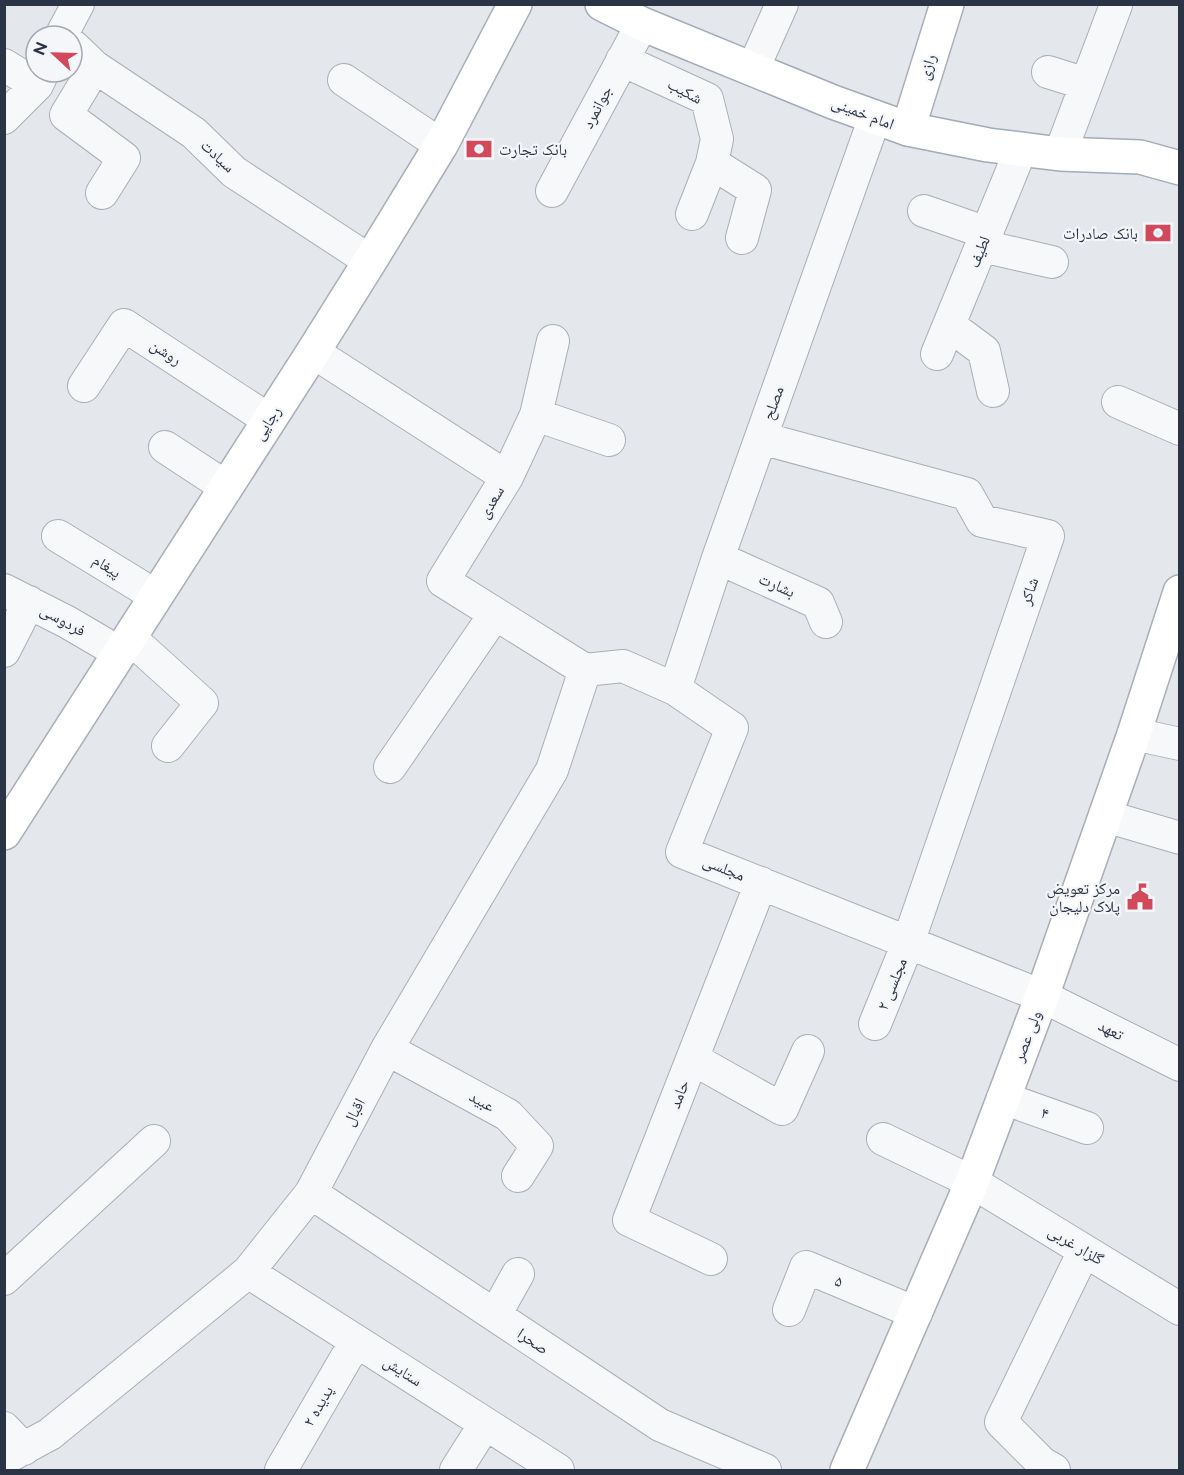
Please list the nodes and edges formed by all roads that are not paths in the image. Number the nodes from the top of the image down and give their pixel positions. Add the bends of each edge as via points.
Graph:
1 (78, 4) edge
2 (515, 4) edge
3 (602, 4) edge
4 (782, 4) edge
5 (946, 4) edge
6 (1116, 6) edge
7 (70, 24) edge
8 (642, 24) junction
9 (84, 57) edge
10 (622, 60) junction
11 (4, 65) edge
12 (95, 68) junction
13 (753, 69) junction
14 (1048, 72) dead end
15 (24, 73) edge
16 (344, 80) dead end
17 (35, 84) edge
18 (1086, 84) junction
19 (875, 117) junction
20 (4, 118) edge
21 (908, 129) junction
22 (1179, 143) edge
23 (441, 145) junction
24 (1022, 149) junction
25 (1060, 154) junction
26 (1140, 157) junction
27 (711, 163) junction
28 (1179, 168) edge
29 (552, 191) dead end
30 (102, 193) dead end
31 (924, 211) dead end
32 (692, 214) dead end
33 (742, 238) dead end
34 (984, 240) junction
35 (370, 261) junction
36 (1052, 262) dead end
37 (949, 326) junction
38 (552, 341) dead end
39 (313, 352) junction
40 (937, 354) dead end
41 (84, 386) dead end
42 (993, 391) dead end
43 (1118, 402) dead end
44 (536, 415) junction
45 (269, 420) junction
46 (1179, 429) edge
47 (761, 438) junction
48 (609, 440) dead end
49 (165, 447) dead end
50 (507, 477) junction
51 (226, 487) junction
52 (58, 536) dead end
53 (718, 558) junction
54 (1179, 592) edge
55 (17, 596) edge
56 (156, 596) junction
57 (495, 614) junction
58 (826, 622) dead end
59 (125, 646) junction
60 (4, 651) edge
61 (585, 670) junction
62 (675, 689) junction
63 (1134, 734) junction
64 (1179, 744) edge
65 (168, 746) dead end
66 (390, 767) dead end
67 (1105, 816) junction
68 (4, 833) edge
69 (1179, 838) edge
70 (761, 883) junction
71 (908, 943) junction
72 (1042, 996) junction
73 (875, 1024) dead end
74 (387, 1049) junction
75 (808, 1051) dead end
76 (693, 1059) junction
77 (1179, 1065) edge
78 (1004, 1098) junction
79 (1087, 1128) dead end
80 (884, 1139) dead end
81 (154, 1141) dead end
82 (518, 1176) dead end
83 (972, 1182) junction
84 (311, 1193) junction
85 (1084, 1251) junction
86 (711, 1259) dead end
87 (248, 1272) junction
88 (518, 1274) dead end
89 (4, 1279) edge
90 (1176, 1297) edge
91 (789, 1310) dead end
92 (916, 1313) junction
93 (495, 1315) junction
94 (356, 1341) junction
95 (485, 1424) junction
96 (9, 1453) edge
97 (281, 1470) edge
98 (456, 1470) edge
99 (558, 1470) edge
100 (765, 1470) edge
101 (847, 1470) edge
102 (1054, 1470) edge

1 - 7 street
2 - 23 main road, رجایی
3 - 8 main road, امام خمینی
4 - 13 street
5 - 21 main road, رازی
6 - 18 street
8 - 10 street, جوانمرد
8 - 13 main road, امام خمینی
9 - 12 street, سیادت
10 - 27 street, شکیب via 707,99 717,139
10 - 29 street, جوانمرد
11 - 15 street
12 - 30 street via 66,115 124,158
12 - 35 street, سیادت via 194,133 234,172
13 - 19 main road, امام خمینی
14 - 18 street
16 - 23 street
17 - 20 street
18 - 25 street
19 - 21 main road, امام خمینی
19 - 47 street, مصلح
21 - 24 main road, امام خمینی
22 - 26 main road, امام خمینی
23 - 35 main road, رجایی
24 - 25 main road, امام خمینی
24 - 34 street, لطیف
25 - 26 main road, امام خمینی
26 - 28 main road, امام خمینی
27 - 32 street, شکیب
27 - 33 street via 755,190
31 - 34 street
34 - 36 street
34 - 37 street, لطیف
35 - 39 main road, رجایی
37 - 40 street, لطیف
37 - 42 street via 984,351
38 - 44 street
39 - 45 main road, رجایی
39 - 50 street, سعدی
41 - 45 street, روشن via 124,325
43 - 46 street
44 - 48 street
44 - 50 street
45 - 51 main road, رجایی
47 - 53 street, مصلح
47 - 71 street, شاکر via 967,494 982,521 1048,536
49 - 51 street
50 - 57 street, سعدی via 443,581
51 - 56 main road, رجایی
52 - 56 street, پیغام
53 - 58 street, بشارت via 819,603
53 - 62 street, مصلح
54 - 63 main road, ولی عصر
55 - 59 street, فردوسی
55 - 60 street
56 - 59 main road, رجایی
57 - 61 street, سعدی
57 - 66 street
59 - 65 street, فردوسی via 202,703
59 - 68 main road, رجایی
61 - 62 street, مجلسی via 623,666
61 - 74 street, اقبال via 552,770
62 - 70 street, مجلسی via 732,728 682,852
63 - 64 street
63 - 67 main road, ولی عصر
67 - 69 street
67 - 72 main road, ولی عصر
70 - 71 street, مجلسی
70 - 76 street, حامد
71 - 72 street, مجلسی
71 - 73 street, مجلسی ۲
72 - 77 street, تعهد
72 - 78 main road, ولی عصر
74 - 82 street, عبید via 508,1115 537,1146
74 - 84 street, اقبال
75 - 76 street via 782,1109
76 - 86 street, حامد via 629,1220
78 - 79 street, ۴
78 - 83 main road, ولی عصر
80 - 83 street, گلزار غربی
81 - 89 street
83 - 85 street, گلزار غربی
83 - 92 main road, ولی عصر
84 - 87 street, اقبال
84 - 93 street, صحرا
85 - 90 street, گلزار غربی
85 - 102 street via 1001,1422
87 - 94 street, ستایش
87 - 96 street, اقبال via 50,1434
88 - 93 street
91 - 92 street, ۵ via 806,1267
92 - 101 main road, ولی عصر
93 - 100 street, صحرا via 660,1425
94 - 95 street, ستایش
94 - 97 street, پدیده ۲
95 - 98 street
95 - 99 street, ستایش

